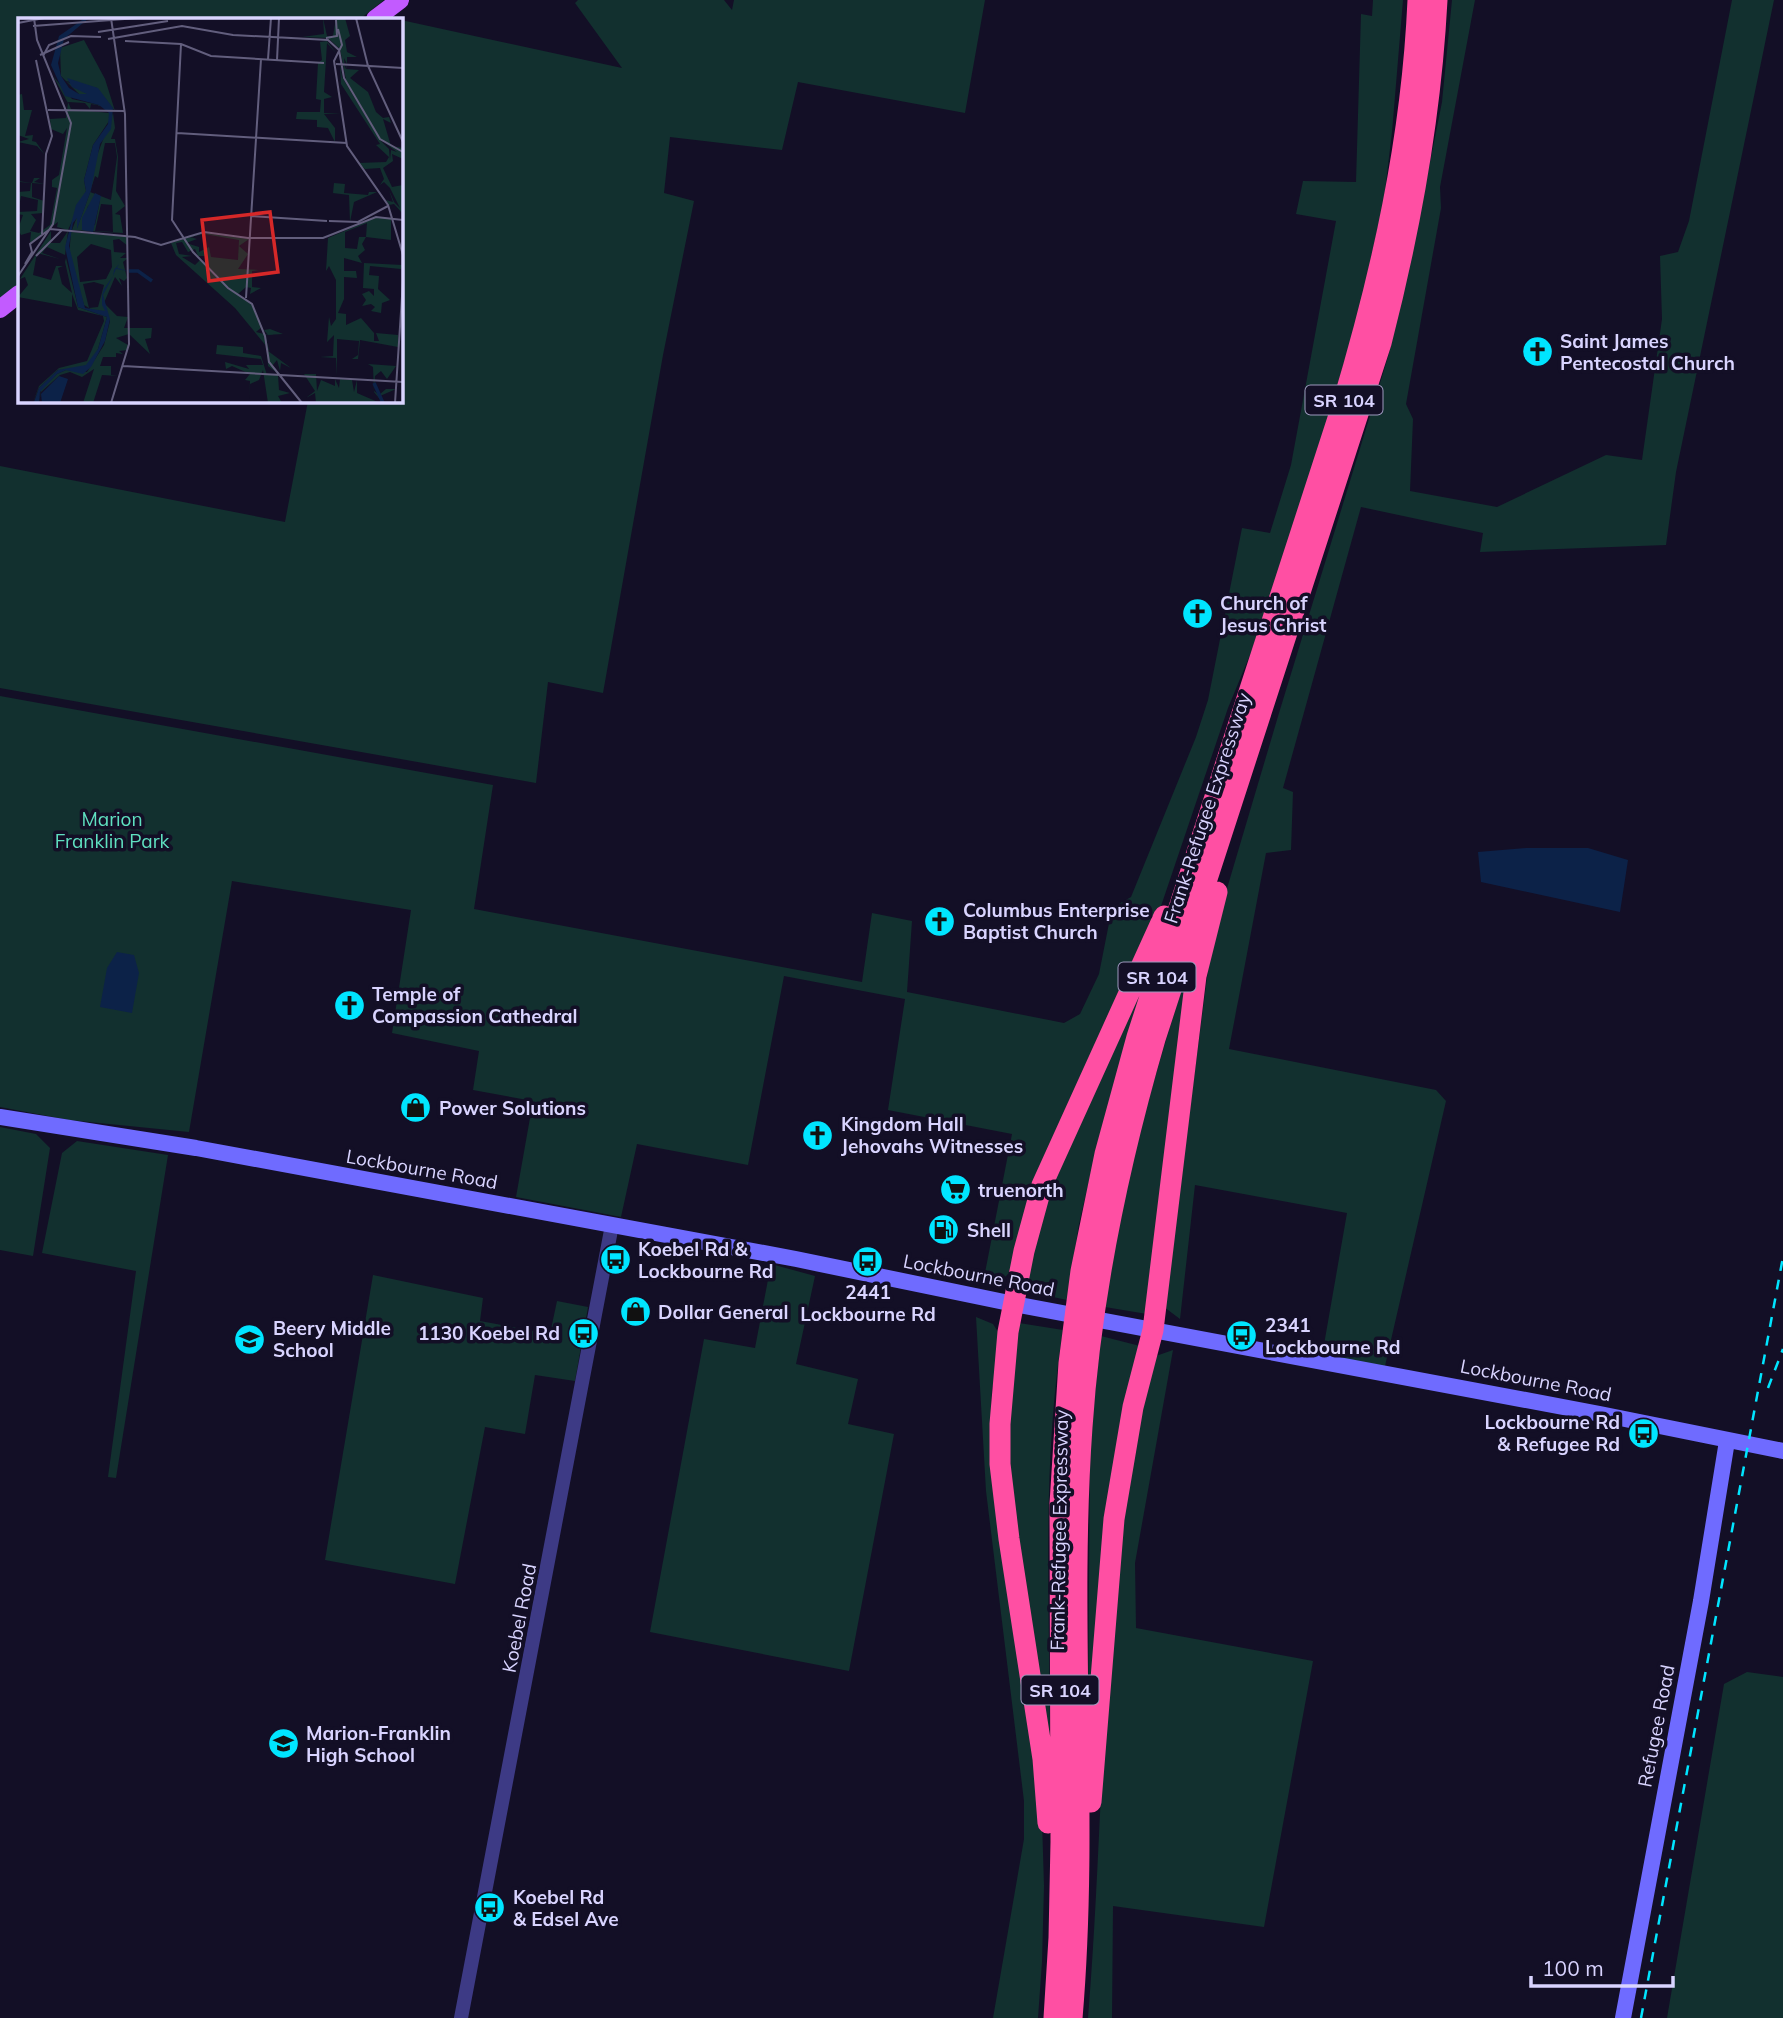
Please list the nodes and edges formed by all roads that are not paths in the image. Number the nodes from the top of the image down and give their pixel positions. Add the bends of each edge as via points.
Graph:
1 (400, 0) edge
2 (1418, 0) edge
3 (1437, 0) edge
4 (376, 18) edge
5 (18, 295) edge
6 (0, 309) edge
7 (1235, 798) junction
8 (1192, 870) junction
9 (0, 1117) edge
10 (612, 1225) junction
11 (1090, 1273) junction
12 (1014, 1304) junction
13 (1153, 1330) junction
14 (1727, 1441) junction
15 (1783, 1451) edge
16 (1069, 1939) junction
17 (461, 2018) edge
18 (1054, 2018) edge
19 (1072, 2018) edge
20 (1623, 2018) edge

1 - 4 main road
2 - 8 highway, Frank-Refugee Expressway / SR 104 via 1400,167 1373,301
3 - 7 highway, Frank-Refugee Expressway / SR 104 via 1417,177 1385,325
5 - 6 main road
7 - 11 highway, Frank-Refugee Expressway / SR 104 via 1141,1088
7 - 13 highway via 1196,976
8 - 11 highway, Frank-Refugee Expressway / SR 104 via 1105,1154
8 - 12 highway via 1172,898 1042,1185
9 - 10 main road, Lockbourne Road
10 - 12 main road, Lockbourne Road
10 - 17 street, Koebel Road
11 - 16 highway, Frank-Refugee Expressway / SR 104 via 1078,1365
12 - 13 main road, Lockbourne Road
12 - 16 highway via 1002,1385 1000,1464
13 - 14 main road, Lockbourne Road
13 - 16 highway via 1133,1407 1114,1519
14 - 15 main road, Lockbourne Road
14 - 20 main road, Refugee Road
16 - 18 highway, Frank-Refugee Expressway / SR 104
16 - 19 highway, Frank-Refugee Expressway / SR 104

